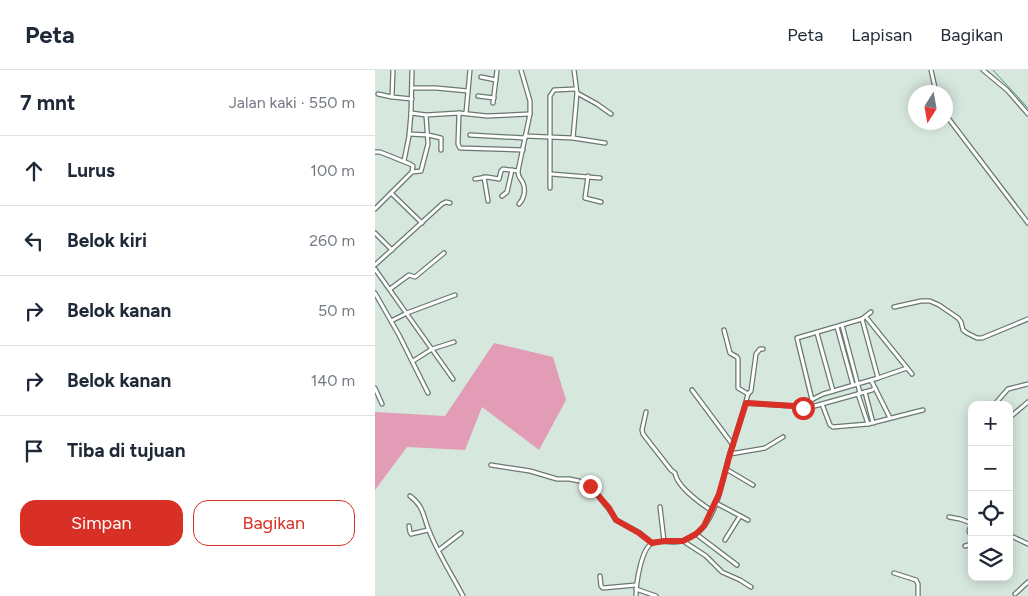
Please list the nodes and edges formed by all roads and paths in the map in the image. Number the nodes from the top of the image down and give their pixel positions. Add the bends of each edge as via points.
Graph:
1 (393, 70) edge
2 (412, 70) edge
3 (470, 70) edge
4 (497, 70) edge
5 (521, 70) edge
6 (573, 70) edge
7 (931, 70) edge
8 (983, 70) edge
9 (481, 77) dead end
10 (496, 80) junction
11 (934, 85) edge
12 (412, 88) junction
13 (468, 91) junction
14 (576, 91) junction
15 (379, 94) dead end
16 (478, 96) dead end
17 (392, 97) junction
18 (494, 98) junction
19 (412, 99) junction
20 (493, 103) dead end
21 (411, 112) junction
22 (459, 112) junction
23 (466, 113) junction
24 (530, 114) junction
25 (611, 114) dead end
26 (1028, 114) edge
27 (425, 115) junction
28 (953, 125) edge
29 (409, 134) junction
30 (470, 134) dead end
31 (427, 135) junction
32 (525, 137) junction
33 (551, 137) junction
34 (573, 138) junction
35 (605, 143) dead end
36 (441, 150) dead end
37 (523, 150) junction
38 (375, 152) edge
39 (404, 161) junction
40 (512, 170) junction
41 (518, 171) junction
42 (412, 172) junction
43 (551, 174) junction
44 (588, 176) junction
45 (484, 177) junction
46 (599, 178) dead end
47 (475, 179) dead end
48 (551, 188) dead end
49 (391, 193) junction
50 (502, 196) dead end
51 (488, 201) dead end
52 (601, 202) dead end
53 (450, 203) dead end
54 (519, 204) dead end
55 (375, 210) edge
56 (422, 223) junction
57 (1028, 223) edge
58 (375, 234) edge
59 (392, 250) junction
60 (444, 253) dead end
61 (375, 267) edge
62 (390, 289) junction
63 (375, 293) edge
64 (455, 295) dead end
65 (894, 307) dead end
66 (871, 312) dead end
67 (407, 313) junction
68 (864, 318) junction
69 (1028, 319) edge
70 (391, 321) junction
71 (842, 325) junction
72 (837, 327) junction
73 (725, 330) dead end
74 (817, 333) junction
75 (454, 342) dead end
76 (432, 349) junction
77 (763, 349) dead end
78 (413, 361) junction
79 (907, 368) junction
80 (912, 374) dead end
81 (877, 378) junction
82 (453, 379) dead end
83 (871, 380) junction
84 (858, 384) junction
85 (1028, 384) edge
86 (853, 385) junction
87 (375, 388) edge
88 (875, 388) junction
89 (692, 390) dead end
90 (833, 391) junction
91 (828, 392) junction
92 (428, 393) dead end
93 (861, 393) junction
94 (749, 394) junction
95 (812, 400) junction
96 (832, 401) junction
97 (997, 401) edge
98 (1028, 402) edge
99 (746, 403) junction
100 (382, 404) dead end
101 (822, 404) junction
102 (795, 406) junction
103 (923, 410) dead end
104 (646, 412) dead end
105 (1013, 415) edge
106 (890, 418) junction
107 (873, 422) junction
108 (868, 424) junction
109 (783, 437) dead end
110 (733, 445) junction
111 (730, 454) junction
112 (491, 465) dead end
113 (726, 469) junction
114 (753, 485) dead end
115 (410, 496) dead end
116 (716, 503) junction
117 (660, 507) dead end
118 (712, 512) junction
119 (740, 516) junction
120 (949, 517) dead end
121 (748, 520) dead end
122 (968, 522) edge
123 (409, 526) dead end
124 (428, 530) junction
125 (461, 533) dead end
126 (696, 534) junction
127 (1011, 536) edge
128 (725, 540) dead end
129 (664, 541) junction
130 (683, 541) junction
131 (652, 543) junction
132 (1028, 544) edge
133 (968, 545) edge
134 (965, 546) dead end
135 (439, 550) junction
136 (737, 566) dead end
137 (894, 573) dead end
138 (600, 576) dead end
139 (1028, 582) edge
140 (636, 587) junction
141 (751, 587) dead end
142 (1015, 594) dead end
143 (463, 596) edge
144 (636, 596) edge
145 (656, 596) edge
146 (918, 596) edge

1 - 17 street
2 - 12 street
3 - 13 street
4 - 10 street
5 - 24 street via 530,101
6 - 14 street
7 - 11 street
8 - 26 street
9 - 10 street
10 - 18 street
12 - 13 street
12 - 19 street
13 - 23 street
14 - 25 street
14 - 33 street via 557,89 551,93
14 - 34 street
15 - 17 street
16 - 18 street
17 - 19 street
18 - 20 street
19 - 21 street
21 - 27 street
21 - 29 street
22 - 23 street
22 - 27 street
22 - 37 street via 460,148
23 - 24 street via 487,116
24 - 32 street
27 - 31 street
28 - 57 street
29 - 31 street
29 - 39 street
30 - 32 street
31 - 36 street via 441,138
31 - 42 street via 422,169
32 - 33 street
32 - 37 street
33 - 34 street
33 - 43 street
34 - 35 street
37 - 41 street
38 - 39 street
39 - 42 street via 413,166
40 - 41 street
40 - 45 street via 502,170 499,179
40 - 50 street via 507,192
41 - 54 street via 524,193
42 - 49 street
43 - 44 street
43 - 48 street
44 - 46 street
44 - 52 street via 585,198
45 - 47 street
45 - 51 street
49 - 55 street
49 - 56 street
53 - 56 street via 442,204
56 - 59 street
58 - 59 street
59 - 61 street
60 - 62 street via 415,277 409,275
61 - 62 street
62 - 67 street
63 - 70 street
64 - 67 street
65 - 69 street via 930,301 958,318 967,333 981,338
66 - 68 street
67 - 70 street
67 - 76 street
68 - 71 street
68 - 79 street
68 - 81 street
70 - 78 street
71 - 72 street
71 - 84 street
72 - 74 street
72 - 86 street
73 - 94 street via 730,353 738,359 738,388
74 - 90 street
74 - 95 street via 797,338
75 - 76 street
76 - 78 street
76 - 82 street
77 - 94 street via 756,354
78 - 92 street
79 - 80 street
79 - 81 street
81 - 83 street
83 - 84 street
83 - 88 street
84 - 86 street
84 - 93 street
85 - 97 street via 1008,389
86 - 90 street
87 - 100 street
88 - 93 street
88 - 106 street
89 - 110 street
90 - 91 street
91 - 95 street
91 - 96 street
93 - 96 street
93 - 107 street
93 - 108 street
94 - 99 street
95 - 102 street
96 - 101 street
98 - 105 street
99 - 102 street
99 - 110 street
101 - 102 street
101 - 108 street via 832,427
103 - 106 street
104 - 118 street via 643,434 693,498
106 - 107 street
107 - 108 street
109 - 111 street via 765,448
110 - 111 street
111 - 113 street
112 - 131 street via 579,481 590,486 616,520
113 - 114 street
113 - 116 street
115 - 124 street via 418,502
116 - 118 street
116 - 119 street
117 - 129 street
118 - 126 street
119 - 121 street
119 - 128 street
120 - 122 street
123 - 124 street via 411,534
124 - 135 street
125 - 135 street
126 - 130 street
126 - 136 street
127 - 132 street
129 - 130 street
129 - 131 street
130 - 141 street via 706,556 722,572
131 - 140 street via 642,560
133 - 134 street
135 - 143 street
137 - 146 street via 916,580
138 - 140 street via 603,588
139 - 142 street
140 - 144 street
140 - 145 street

